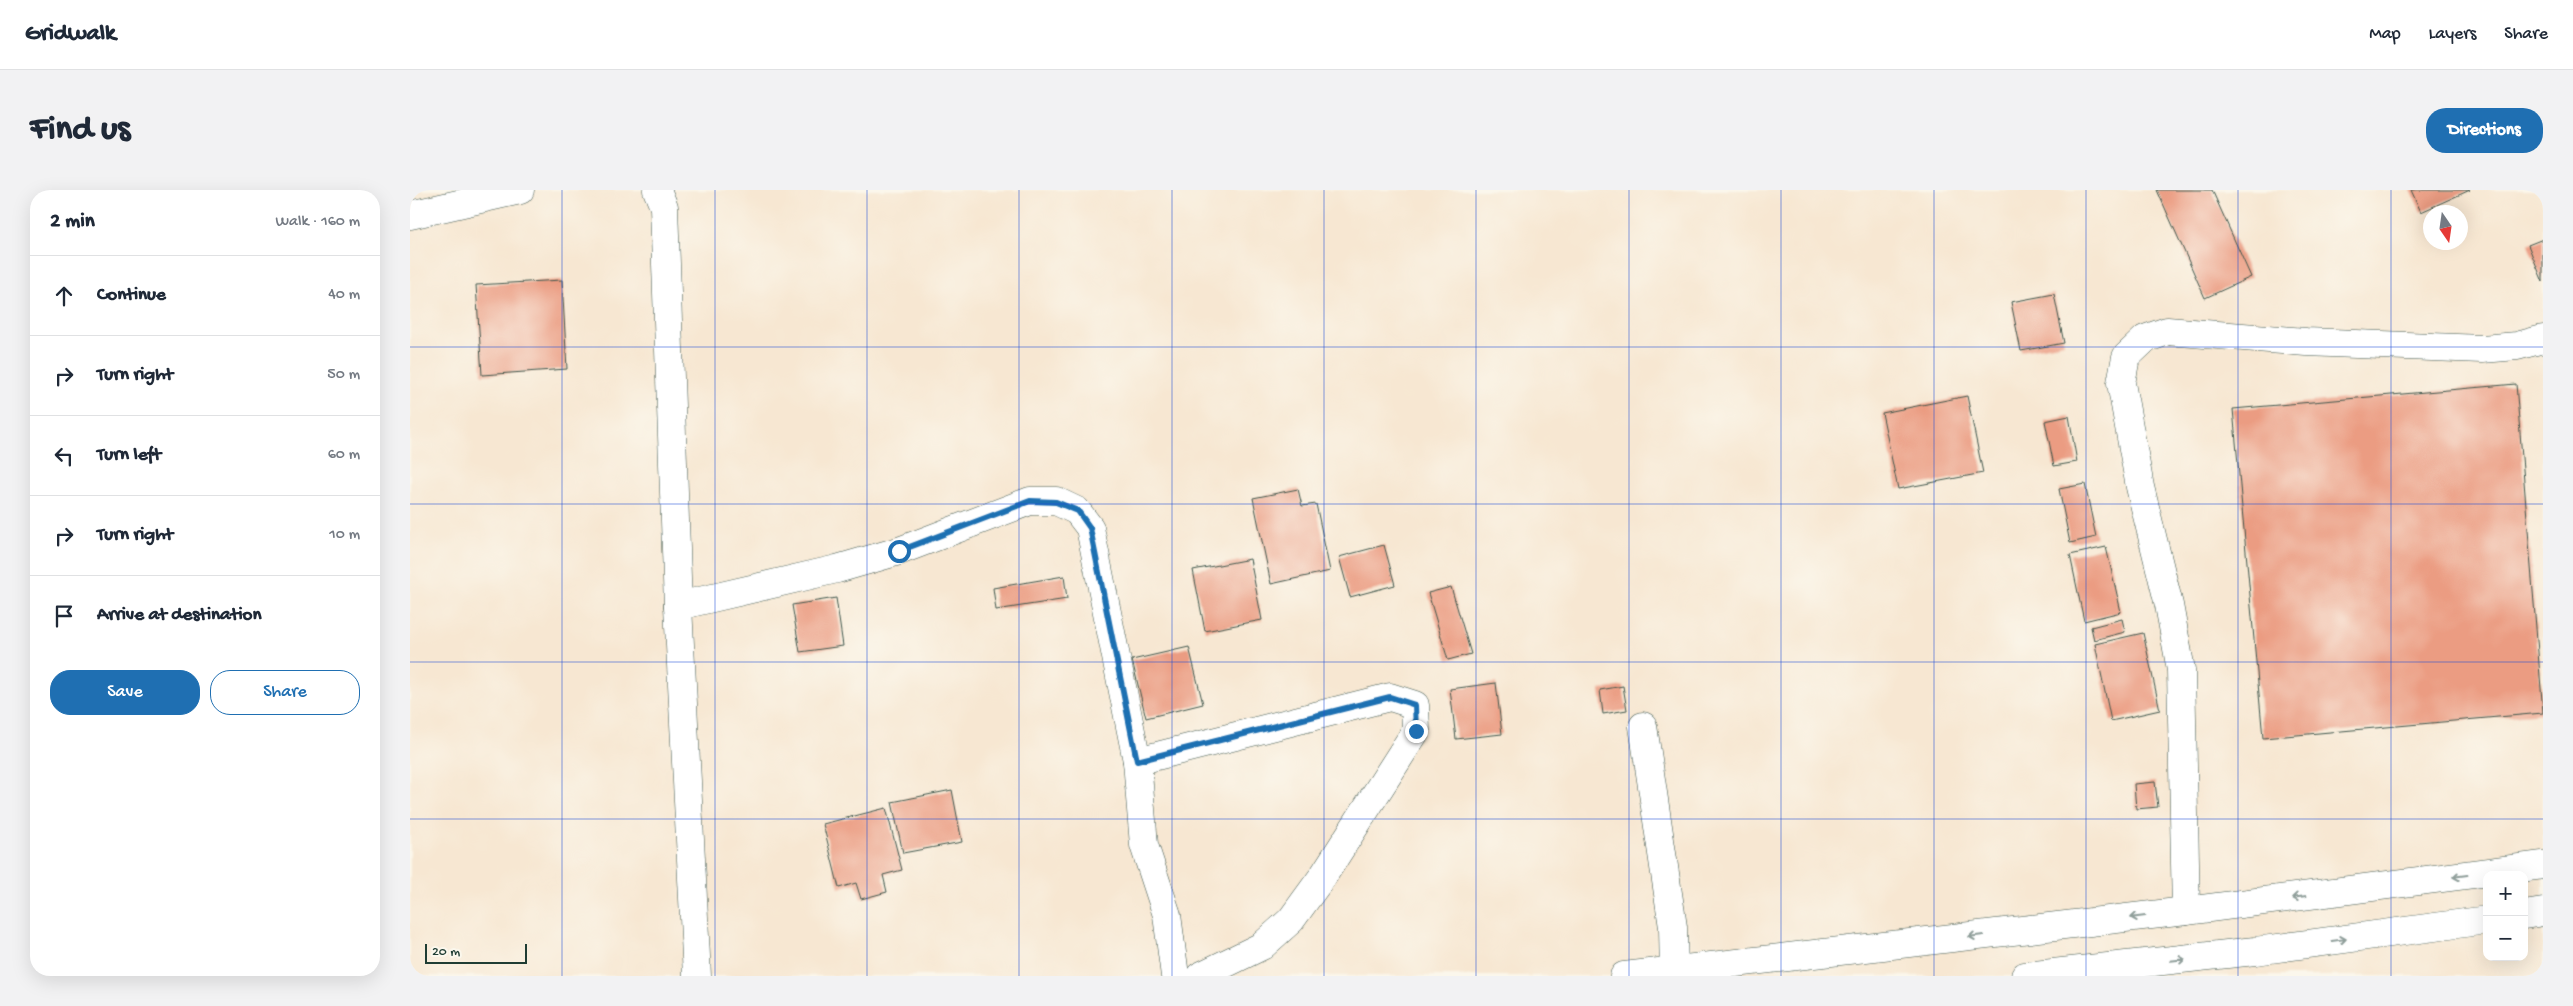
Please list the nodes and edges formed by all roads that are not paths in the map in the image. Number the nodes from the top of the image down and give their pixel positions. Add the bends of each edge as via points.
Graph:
1 (520, 190) edge
2 (658, 190) edge
3 (410, 214) edge
4 (2543, 339) edge
5 (678, 606) junction
6 (1642, 726) dead end
7 (1137, 761) junction
8 (2543, 865) edge
9 (2186, 911) junction
10 (2543, 912) edge
11 (2528, 914) edge
12 (2483, 921) edge
13 (1674, 974) edge
14 (697, 976) edge
15 (1174, 976) edge
16 (1200, 976) edge
17 (1624, 976) edge
18 (2025, 976) edge

1 - 3 street
2 - 5 street via 664,207
4 - 9 street via 2517,346 2482,349 2306,342 2168,331 2145,340 2126,357 2121,383 2140,487 2169,605 2181,670
5 - 7 street via 838,569 899,551 1030,501 1056,502 1078,511 1090,528
5 - 14 street
6 - 13 street via 1673,927
7 - 15 street via 1144,845 1167,915
7 - 16 street via 1390,697 1415,705 1416,731 1291,920 1262,946
8 -> 9 street
9 -> 13 street
10 - 11 street
18 -> 12 street via 2255,951
13 - 17 street

